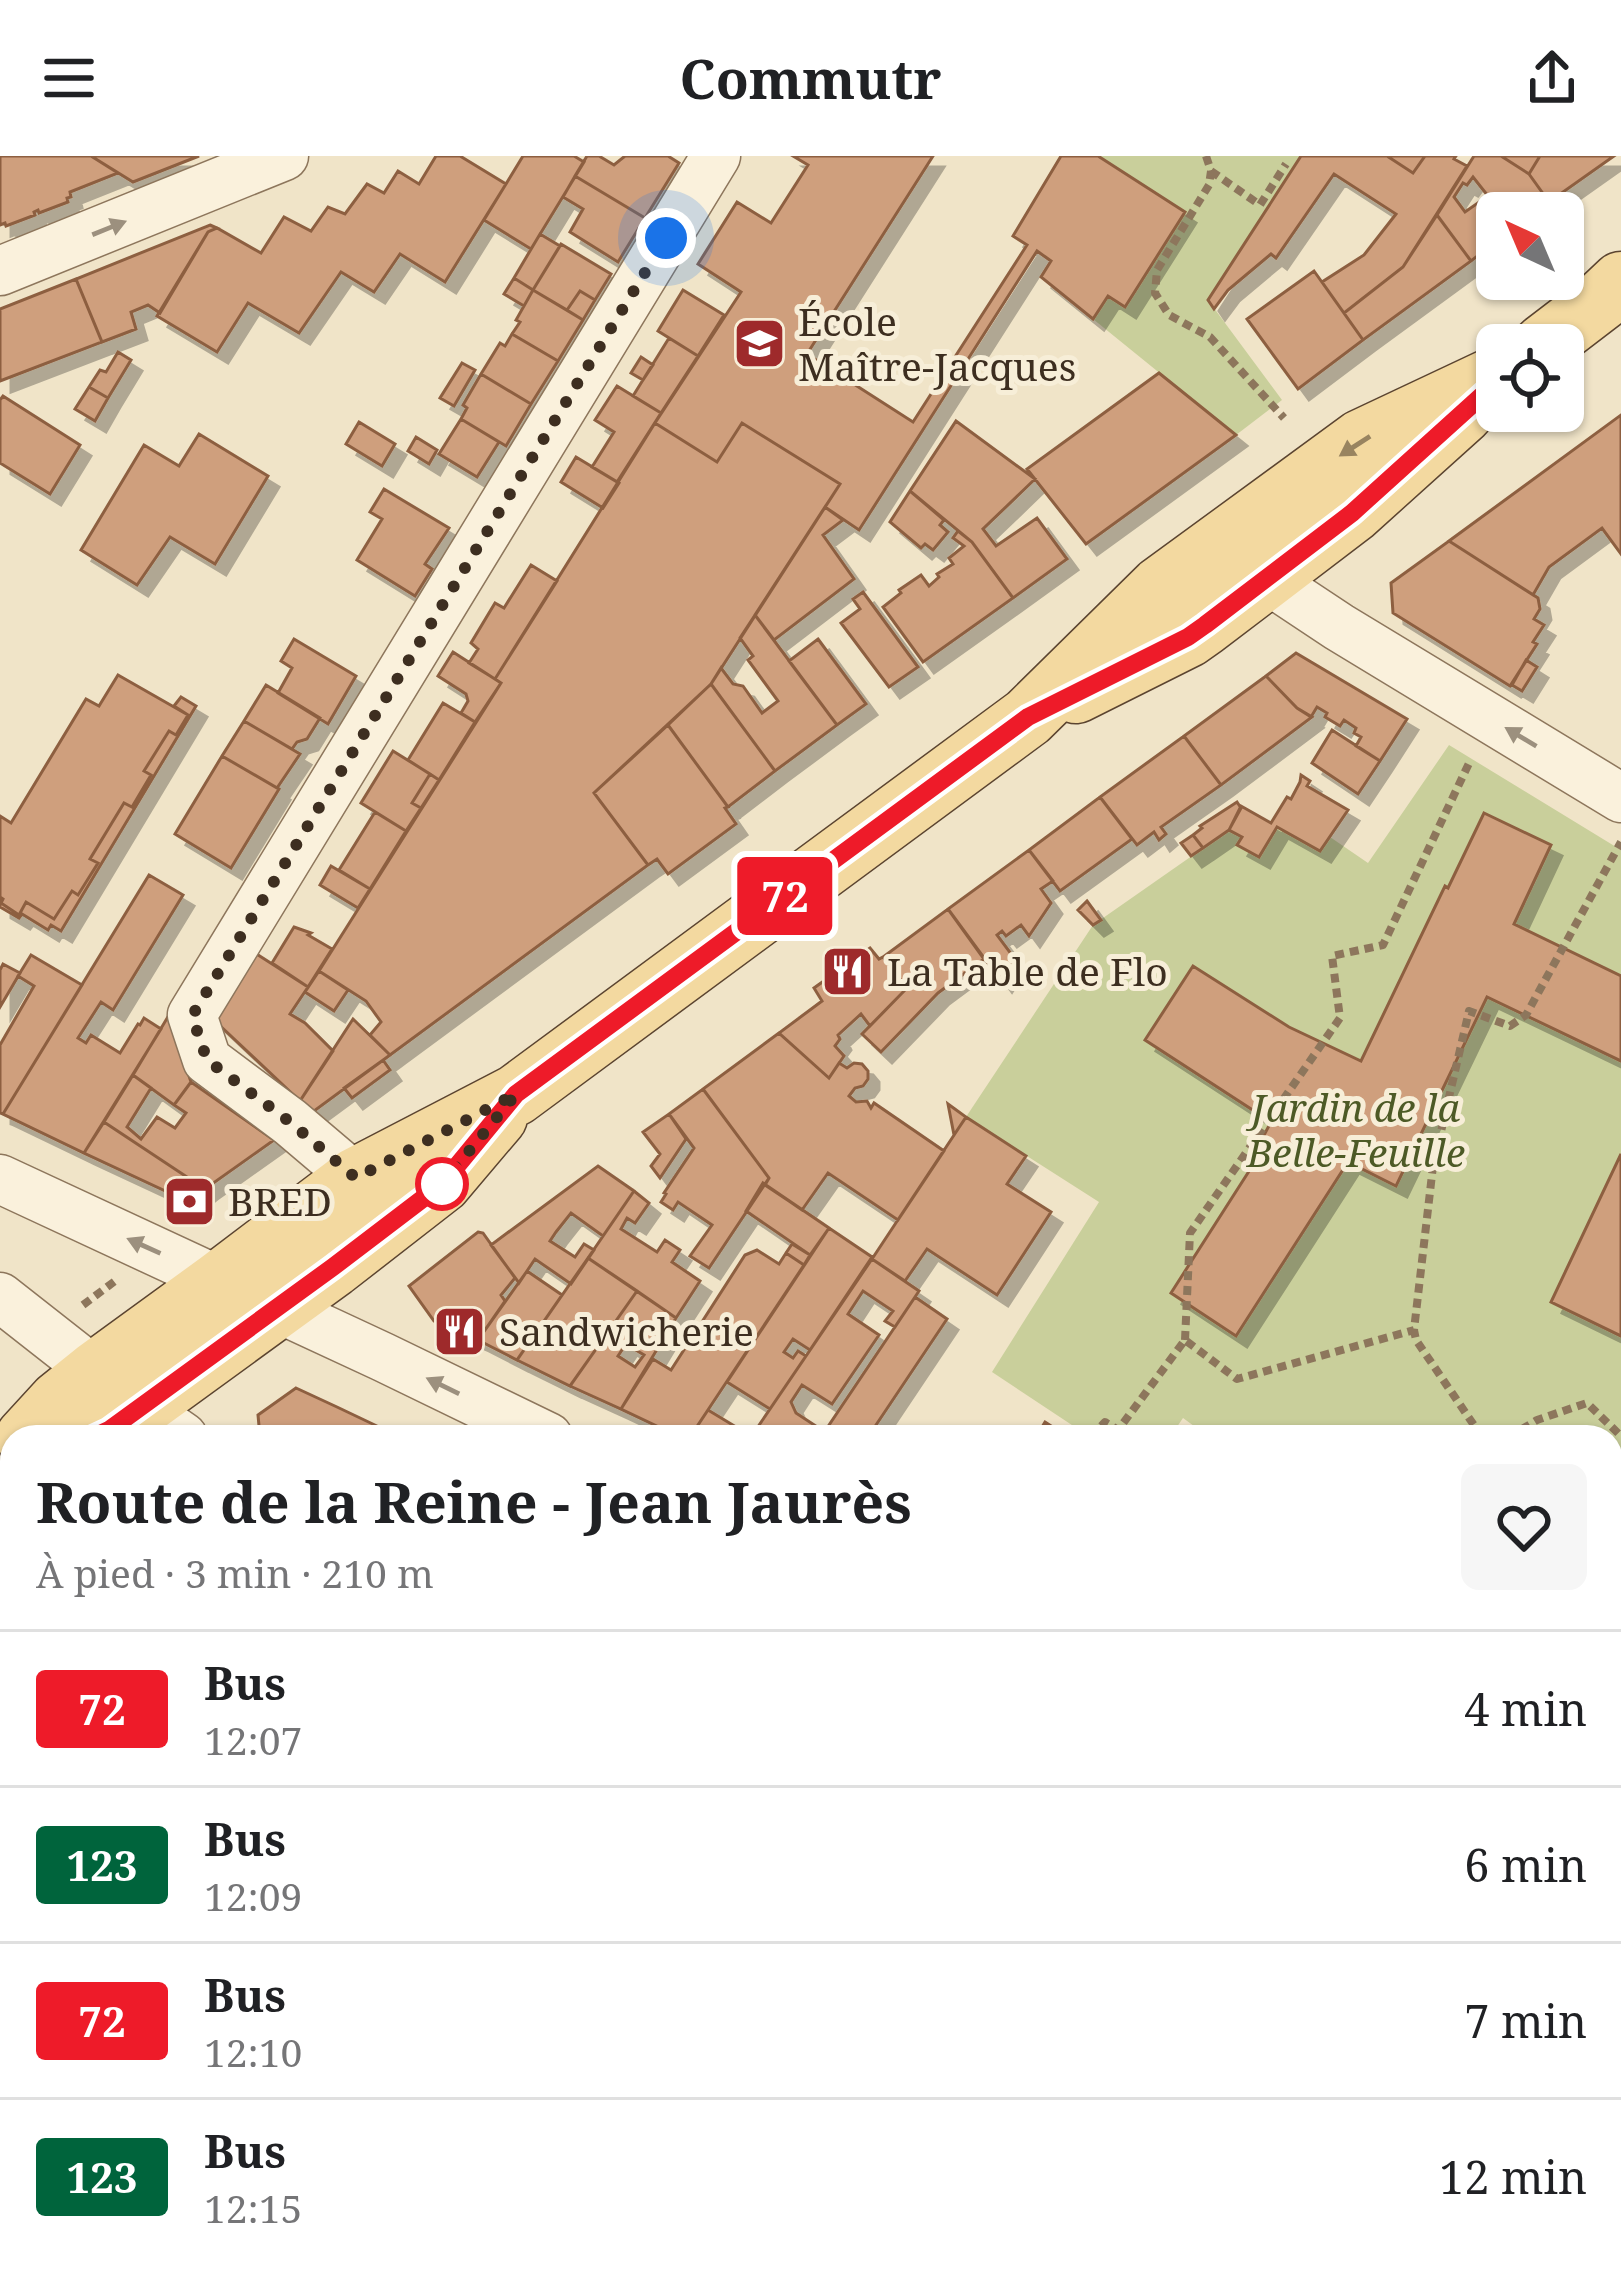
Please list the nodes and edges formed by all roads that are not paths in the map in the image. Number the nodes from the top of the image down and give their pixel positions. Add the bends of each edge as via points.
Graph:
1 (284, 156) edge
2 (716, 156) edge
3 (0, 271) edge
4 (1615, 291) edge
5 (1572, 324) edge
6 (1476, 388) edge
7 (1476, 398) edge
8 (1216, 546) junction
9 (1266, 578) junction
10 (1028, 717) junction
11 (1621, 798) edge
12 (516, 1094) junction
13 (356, 1178) junction
14 (0, 1179) edge
15 (220, 1281) junction
16 (0, 1297) edge
17 (278, 1308) junction
18 (128, 1413) edge
19 (37, 1425) edge
20 (523, 1425) edge

3 -> 1 street
2 - 13 street via 192,1016 207,1060
4 - 5 main road
6 -> 8 main road via 1361,440
7 - 9 main road via 1352,513
8 - 9 street
8 - 10 main road via 1160,587
9 - 10 main road via 1188,637
11 -> 9 street
10 - 12 main road
12 - 13 main road
12 - 17 main road via 442,1184
13 - 15 main road
15 -> 14 street
15 - 17 street
15 - 18 main road
16 - 18 street
17 - 18 main road
20 -> 17 street
18 - 19 main road via 59,1401

